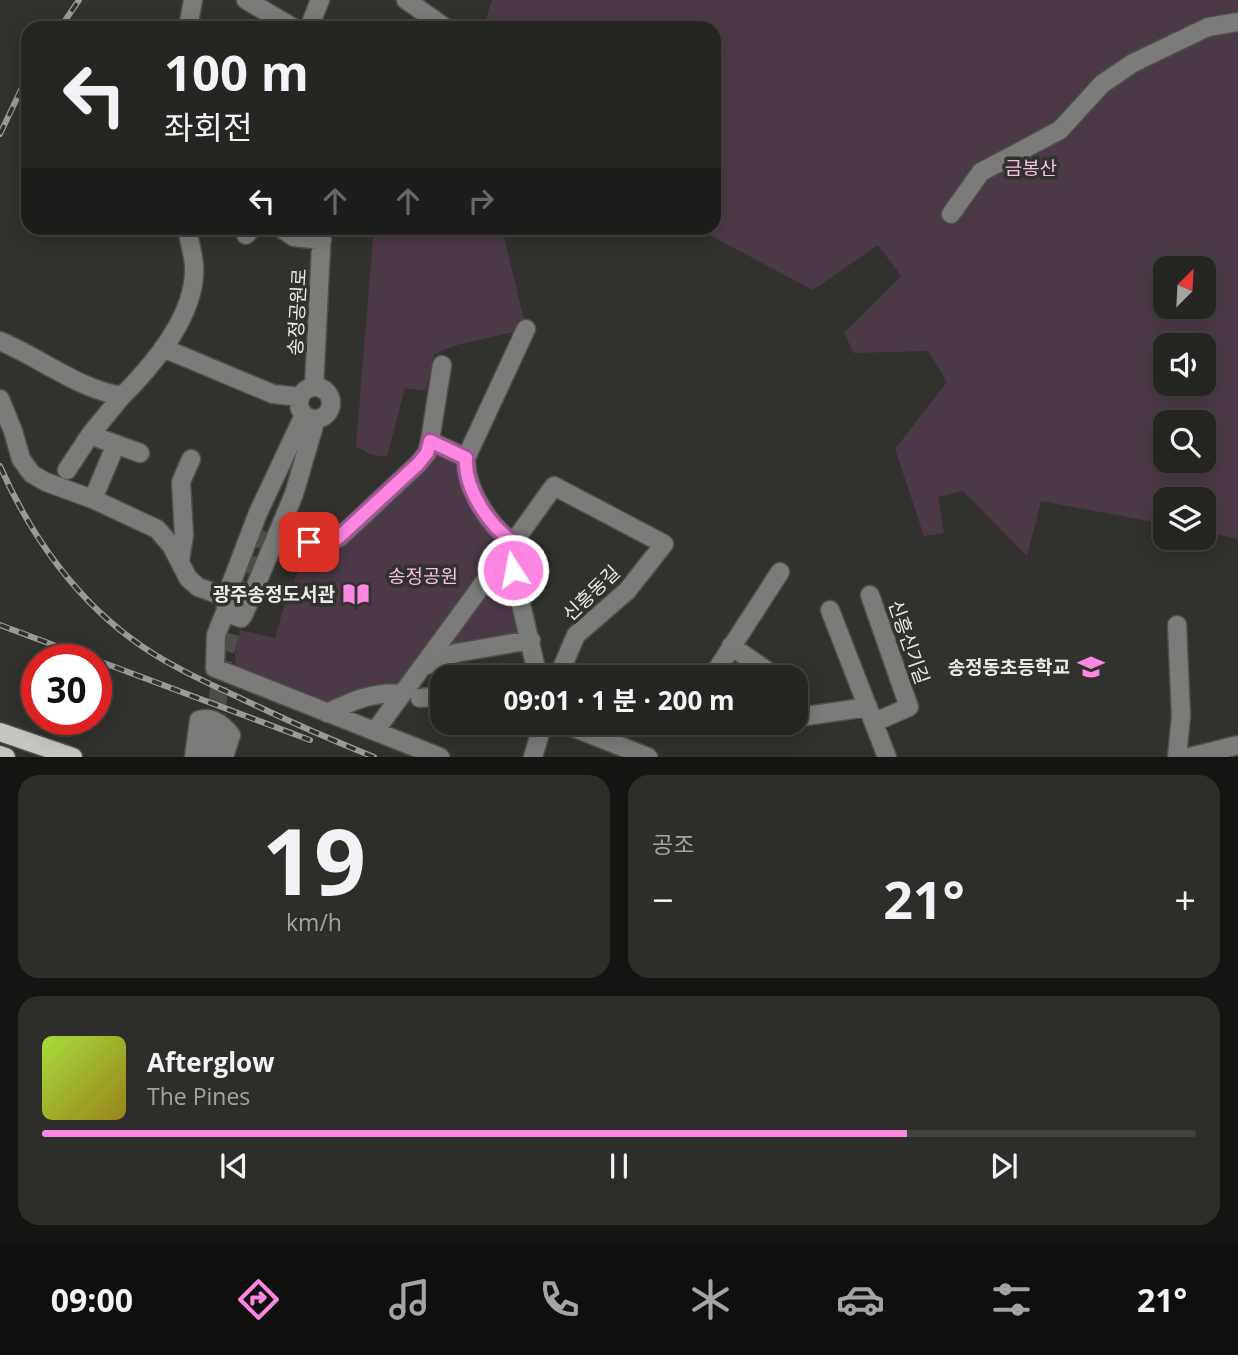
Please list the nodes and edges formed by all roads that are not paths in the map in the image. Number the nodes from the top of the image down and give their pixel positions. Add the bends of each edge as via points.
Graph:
1 (193, 0) edge
2 (246, 0) edge
3 (320, 0) edge
4 (406, 0) edge
5 (189, 21) edge
6 (282, 21) edge
7 (312, 21) edge
8 (436, 21) edge
9 (1238, 22) edge
10 (951, 214) dead end
11 (188, 235) edge
12 (290, 235) edge
13 (312, 235) edge
14 (322, 235) edge
15 (526, 329) dead end
16 (0, 341) edge
17 (163, 348) junction
18 (442, 365) dead end
19 (122, 396) junction
20 (0, 399) edge
21 (308, 407) junction
22 (90, 435) junction
23 (430, 441) junction
24 (116, 444) junction
25 (140, 453) dead end
26 (191, 458) dead end
27 (466, 458) junction
28 (67, 470) dead end
29 (93, 499) junction
30 (273, 531) junction
31 (513, 542) junction
32 (180, 560) junction
33 (780, 572) dead end
34 (870, 595) dead end
35 (226, 604) junction
36 (830, 610) dead end
37 (1177, 625) dead end
38 (531, 640) junction
39 (732, 646) junction
40 (536, 665) edge
41 (563, 665) edge
42 (720, 665) edge
43 (759, 665) edge
44 (422, 667) junction
45 (402, 694) junction
46 (430, 697) edge
47 (420, 698) dead end
48 (327, 713) junction
49 (872, 715) junction
50 (808, 716) edge
51 (214, 731) tunnel mouth
52 (375, 731) junction
53 (0, 732) edge
54 (539, 735) edge
55 (592, 735) edge
56 (1238, 746) edge
57 (0, 755) edge
58 (6, 757) edge
59 (73, 757) edge
60 (194, 757) edge
61 (207, 757) edge
62 (224, 757) edge
63 (440, 757) edge
64 (533, 757) edge
65 (648, 757) edge
66 (887, 757) edge
67 (1177, 757) edge
68 (1190, 757) edge

1 - 5 street
2 - 6 street
3 - 7 street
4 - 8 street
9 - 10 street via 1208,27 1133,63 1102,84 1060,130 981,172
11 - 17 street via 194,264 192,288
12 - 13 street, 송정공원로
14 - 21 street, 송정공원로
15 - 27 street
16 - 19 street via 104,393
17 - 19 street
17 - 21 street
18 - 23 street
19 - 22 street
20 - 29 street via 20,459 32,474
21 - 30 street via 294,494
21 - 35 street via 258,513
22 - 24 street
22 - 28 street
23 - 27 street
23 - 30 street via 418,464 338,538 309,542
24 - 25 street
24 - 29 street
26 - 32 street via 181,482 184,536
27 - 31 street via 465,472 485,513
29 - 32 street via 157,529
30 - 35 street via 244,614 241,618 229,614
31 - 38 street via 513,570
31 - 41 street, 신흥동길 via 554,486 664,544 627,590 576,635
31 - 44 street
32 - 35 street via 188,578
33 - 39 street
34 - 49 street, 신흥신기길 via 909,707
35 - 48 street via 216,635 215,668
36 - 49 street
37 - 67 street via 1181,716
38 - 40 street
38 - 44 street via 456,653
39 - 42 street
39 - 43 street
44 - 45 street
45 - 48 street via 383,692
45 - 52 street
46 - 47 street
48 - 52 street
49 - 50 street, 신흥신기길
49 - 66 street
51 - 61 street
52 - 63 street
53 - 59 main road
54 - 64 street
55 - 65 street
56 - 68 street
57 - 58 main road
60 - 62 street via 199,720 206,718 231,734

